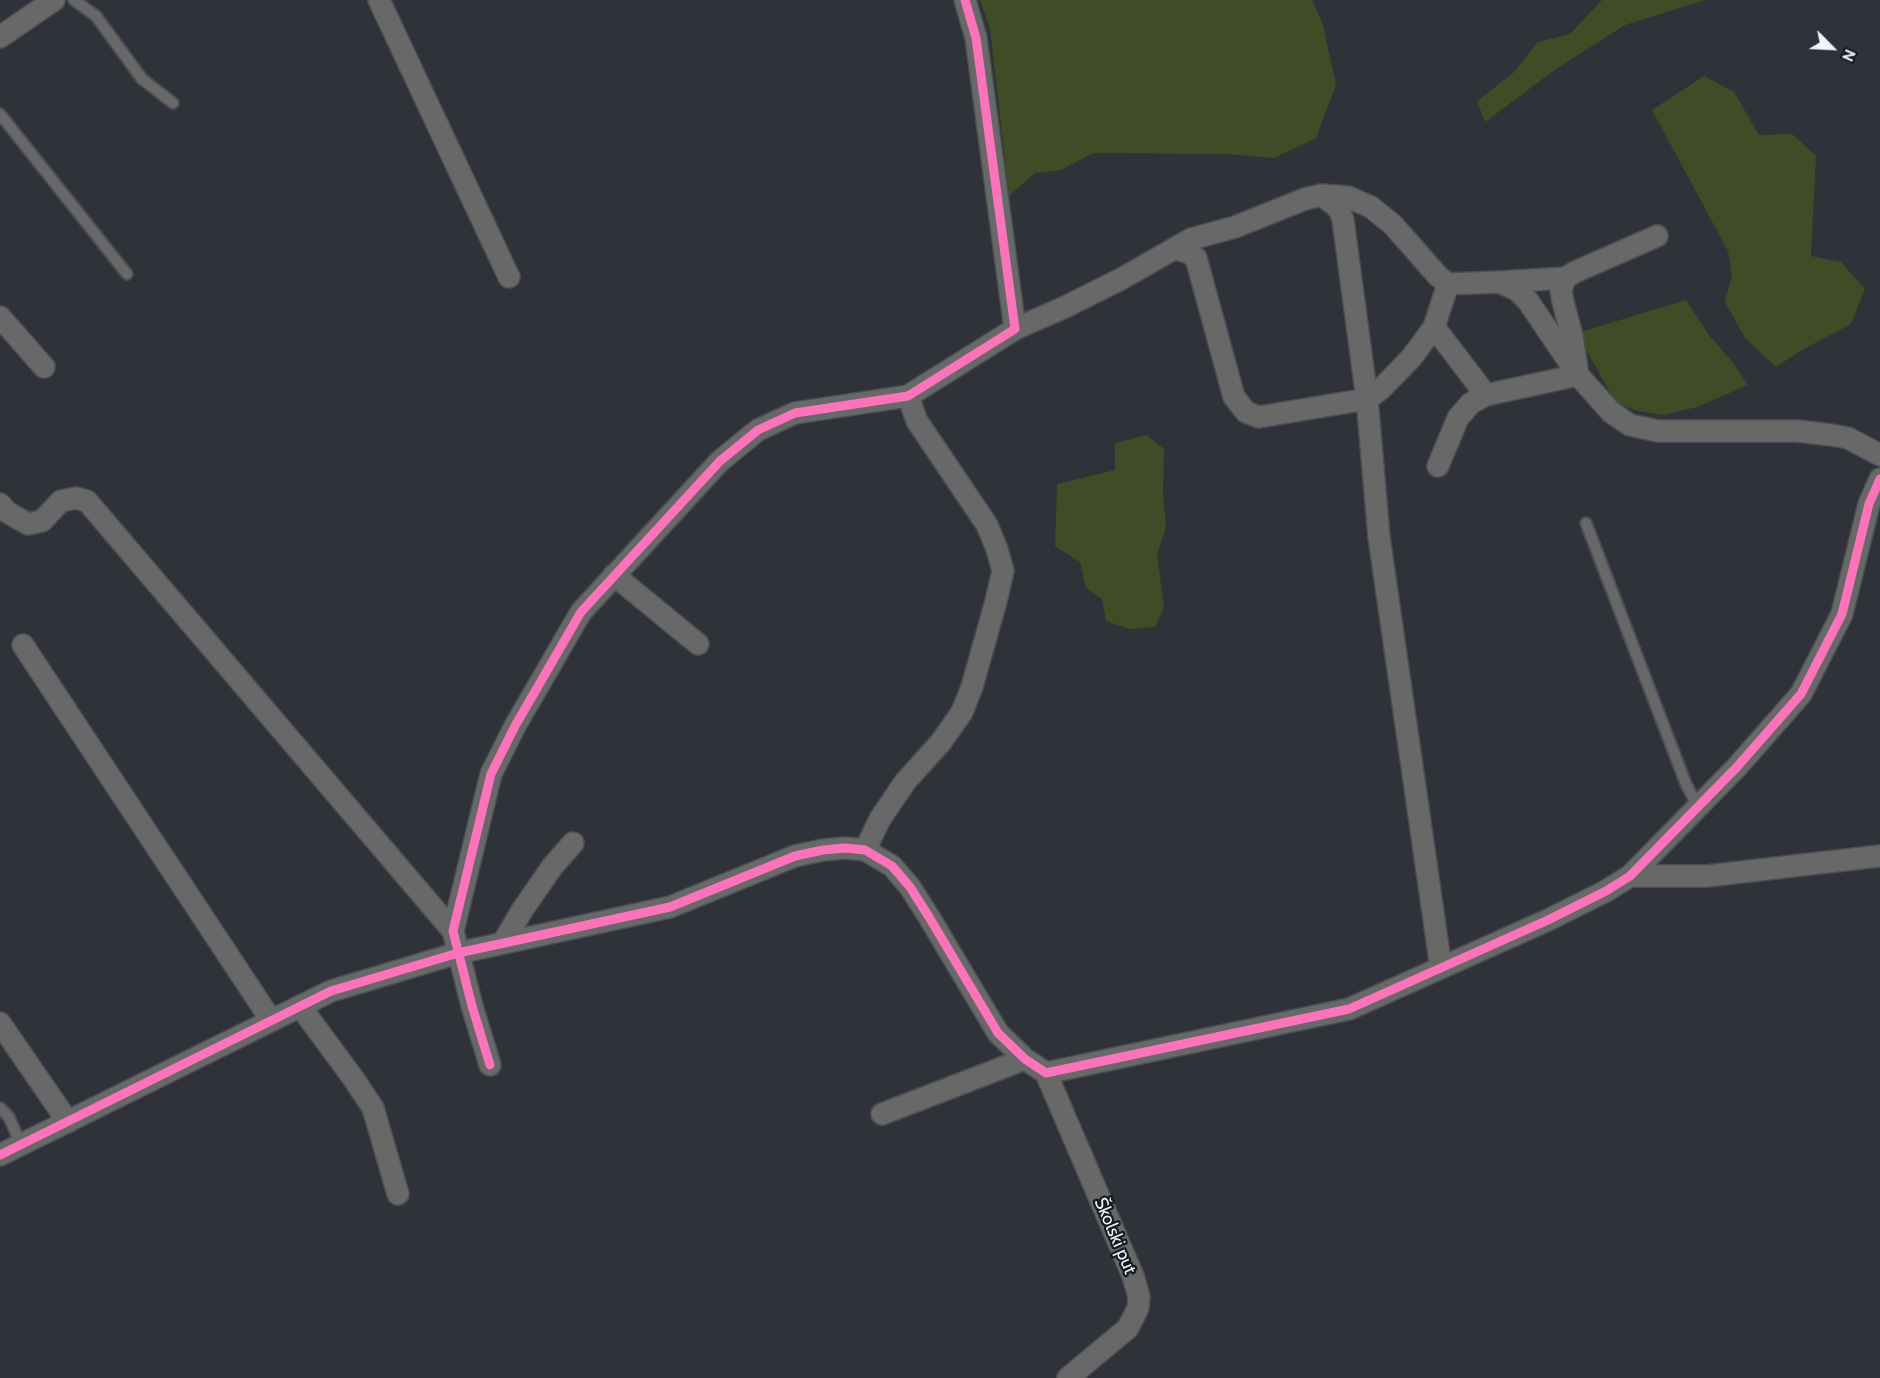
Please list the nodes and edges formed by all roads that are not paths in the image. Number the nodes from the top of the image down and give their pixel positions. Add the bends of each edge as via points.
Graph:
1 (54, 0) edge
2 (74, 0) edge
3 (379, 0) edge
4 (965, 0) edge
5 (0, 37) edge
6 (173, 103) dead end
7 (0, 114) edge
8 (1321, 195) junction
9 (1657, 236) dead end
10 (1175, 248) junction
11 (127, 274) dead end
12 (510, 277) dead end
13 (1565, 278) junction
14 (1499, 282) junction
15 (1448, 284) junction
16 (0, 317) edge
17 (1434, 327) junction
18 (1015, 328) junction
19 (44, 367) dead end
20 (1578, 375) junction
21 (1486, 395) junction
22 (908, 396) junction
23 (1367, 399) junction
24 (1880, 455) edge
25 (1438, 466) dead end
26 (1880, 479) edge
27 (0, 504) edge
28 (1586, 523) dead end
29 (614, 575) junction
30 (698, 644) dead end
31 (22, 645) dead end
32 (1698, 807) junction
33 (573, 843) dead end
34 (865, 850) junction
35 (1880, 856) edge
36 (1630, 876) junction
37 (453, 931) junction
38 (504, 941) junction
39 (458, 953) junction
40 (1441, 968) junction
41 (300, 1006) junction
42 (272, 1020) junction
43 (0, 1023) edge
44 (1025, 1059) junction
45 (490, 1065) dead end
46 (1046, 1073) junction
47 (0, 1108) edge
48 (882, 1113) dead end
49 (68, 1122) junction
50 (21, 1145) junction
51 (0, 1155) edge
52 (398, 1194) dead end
53 (1068, 1378) edge

1 - 5 street
2 - 6 lane via 96,16 142,80
3 - 12 street
4 - 18 street via 976,38
7 - 11 lane
8 - 10 street via 1191,239
8 - 15 street via 1348,197 1371,207
8 - 23 street via 1335,205 1343,220
9 - 13 street
10 - 18 street via 1112,283
10 - 23 street via 1196,258 1234,397 1246,412 1259,417
13 - 14 street
13 - 20 street via 1561,290
14 - 15 street
14 - 20 street via 1528,301
15 - 17 street
16 - 19 street
17 - 21 street
17 - 23 street via 1412,357
18 - 22 street
20 - 21 street
20 - 24 street via 1611,412 1630,425 1659,431 1831,435 1848,438
21 - 25 street via 1471,403 1458,418
22 - 29 street via 795,413 758,430 720,461
22 - 34 street via 917,421 987,525 1003,571 962,712 905,782
23 - 40 street via 1379,537
26 - 32 street via 1869,504 1842,614 1801,694
27 - 37 street via 28,524 42,521 61,501 87,501
28 - 32 lane
29 - 30 street
29 - 37 street via 581,612 514,726 491,774
31 - 42 street
32 - 36 street
33 - 38 street via 552,867
34 - 38 street via 845,848 795,856 670,907
34 - 44 street via 892,866 910,888 998,1032
35 - 36 street via 1707,876
36 - 40 street via 1548,920
37 - 39 street
38 - 39 street
39 - 41 street via 331,991
39 - 45 street
40 - 46 street via 1348,1009
41 - 42 street
41 - 52 street via 372,1108
42 - 49 street
43 - 49 street
44 - 46 street
44 - 48 street
46 - 53 street, Školski put via 1139,1297 1128,1328
47 - 50 lane via 9,1117
49 - 50 street
50 - 51 street

